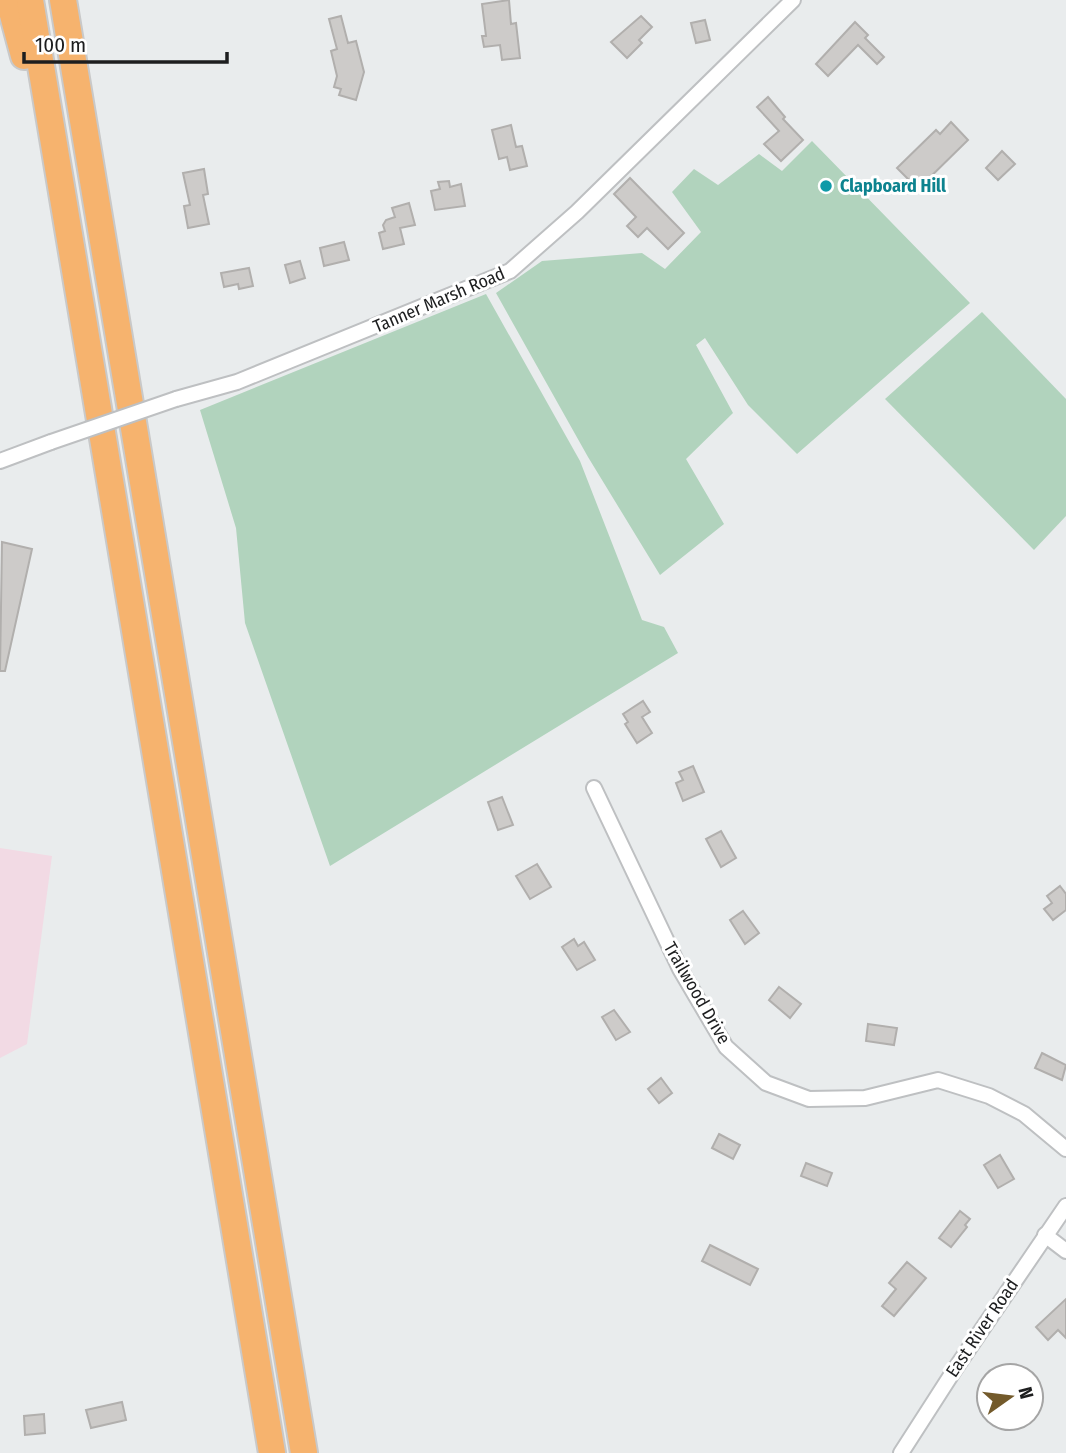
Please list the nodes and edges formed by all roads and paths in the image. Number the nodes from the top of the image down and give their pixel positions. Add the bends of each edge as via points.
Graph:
1 (9, 0) edge
2 (30, 0) edge
3 (63, 0) edge
4 (793, 0) edge
5 (93, 376) junction
6 (0, 461) edge
7 (594, 788) dead end
8 (1066, 1149) edge
9 (1066, 1206) edge
10 (1045, 1235) junction
11 (1066, 1251) edge
12 (272, 1453) edge
13 (304, 1453) edge
14 (901, 1453) edge

1 - 5 highway
2 - 5 highway
3 - 13 highway
4 - 6 street, Tanner Marsh Road, bridge via 577,212 510,271 237,383 176,399
5 - 12 highway
7 - 8 street, Trailwood Drive via 680,969 726,1047 766,1083 809,1099 837,1099 865,1098 938,1080 989,1096 1024,1114
9 - 10 street, East River Road
10 - 11 street
10 - 14 street, East River Road

